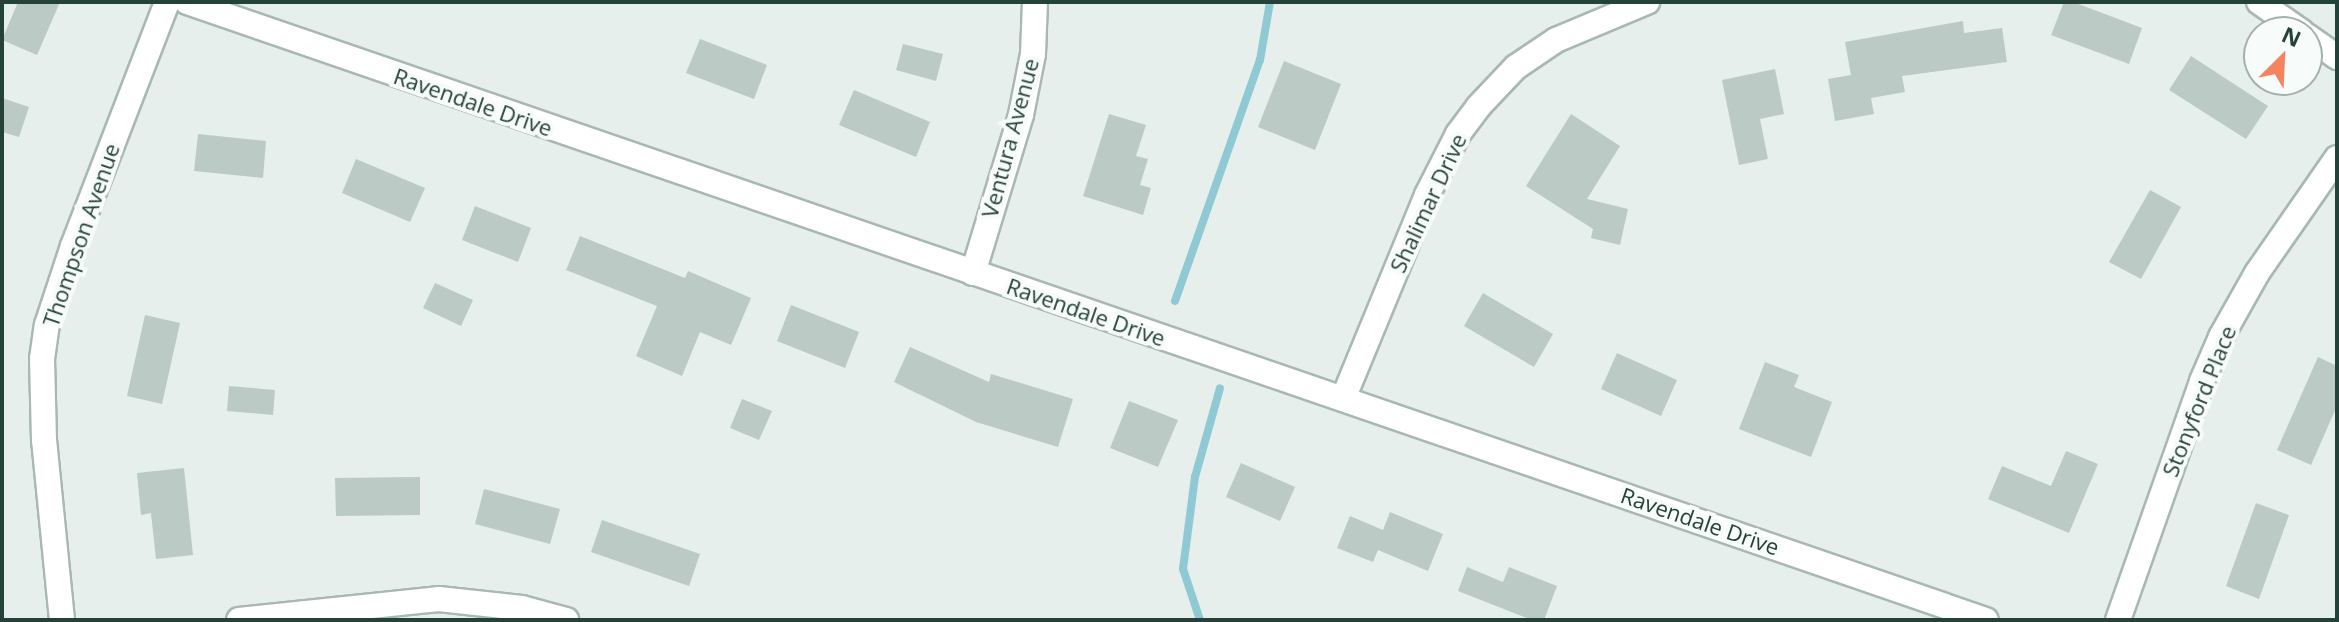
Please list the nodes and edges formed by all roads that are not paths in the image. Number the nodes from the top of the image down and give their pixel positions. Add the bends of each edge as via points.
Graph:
1 (167, 2) edge
2 (187, 2) edge
3 (1035, 2) edge
4 (1647, 2) edge
5 (2259, 2) edge
6 (2279, 16) edge
7 (2337, 158) edge
8 (973, 273) junction
9 (1343, 399) junction
10 (62, 620) edge
11 (239, 620) edge
12 (566, 620) edge
13 (1986, 620) edge
14 (2118, 620) edge

1 - 10 street, Thompson Avenue via 47,325 42,359 44,440
2 - 8 street, Ravendale Drive
3 - 8 street, Ventura Avenue via 1033,54 1021,115
4 - 9 street, Shalimar Drive via 1556,40 1516,67 1478,107 1427,195
5 - 6 street
7 - 14 street, Stonyford Place via 2257,273 2221,337
8 - 9 street, Ravendale Drive
9 - 13 street, Ravendale Drive
11 - 12 street via 439,599 482,601

